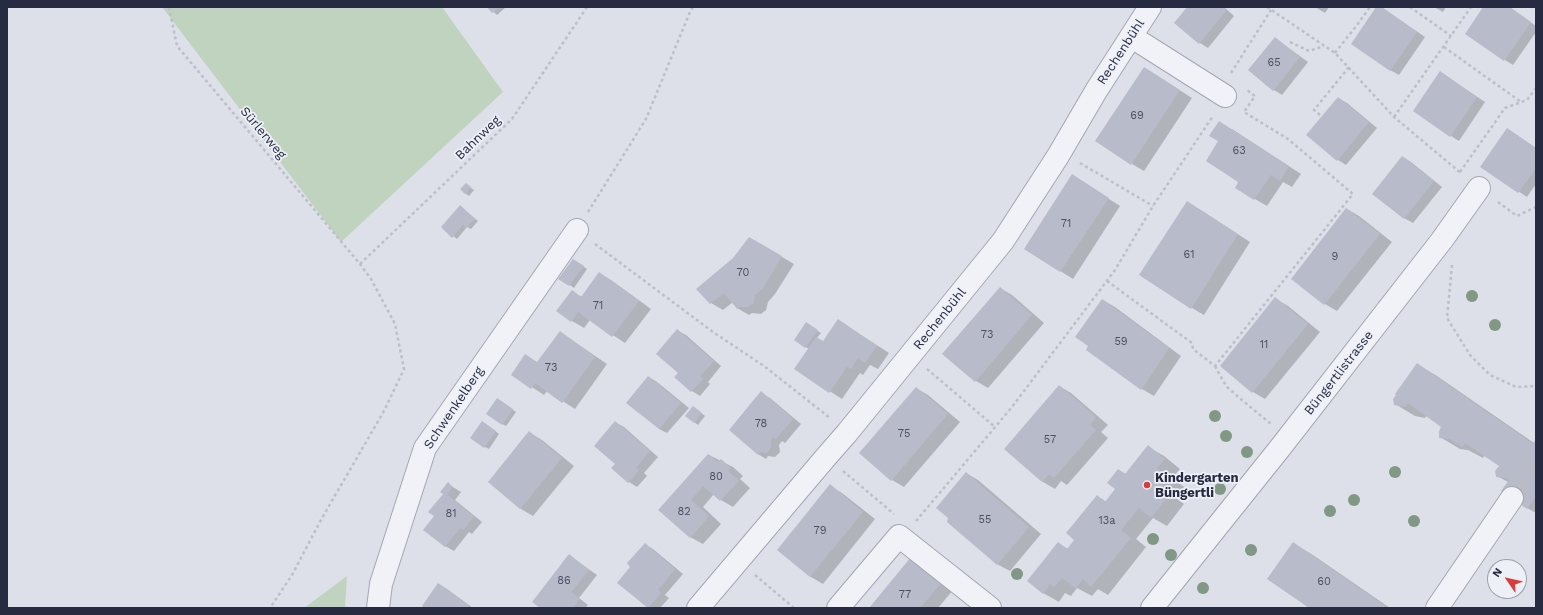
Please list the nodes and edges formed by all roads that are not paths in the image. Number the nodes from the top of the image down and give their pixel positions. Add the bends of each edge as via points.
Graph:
1 (1150, 7) edge
2 (1132, 37) junction
3 (1234, 92) road end
4 (1479, 188) road end
5 (577, 230) road end
6 (1512, 498) tunnel mouth
7 (983, 606) edge
8 (378, 608) edge
9 (698, 608) edge
10 (838, 608) edge
11 (1152, 608) edge
12 (1437, 608) edge

1 - 2 street, Rechenbühl
2 - 3 street
2 - 9 street, Rechenbühl via 1003,241 847,433
4 - 11 street, Büngertlistrasse via 1442,240 1288,438
5 - 8 street, Schwenkelberg via 425,448 381,584
6 - 12 street
7 - 10 street via 899,536

